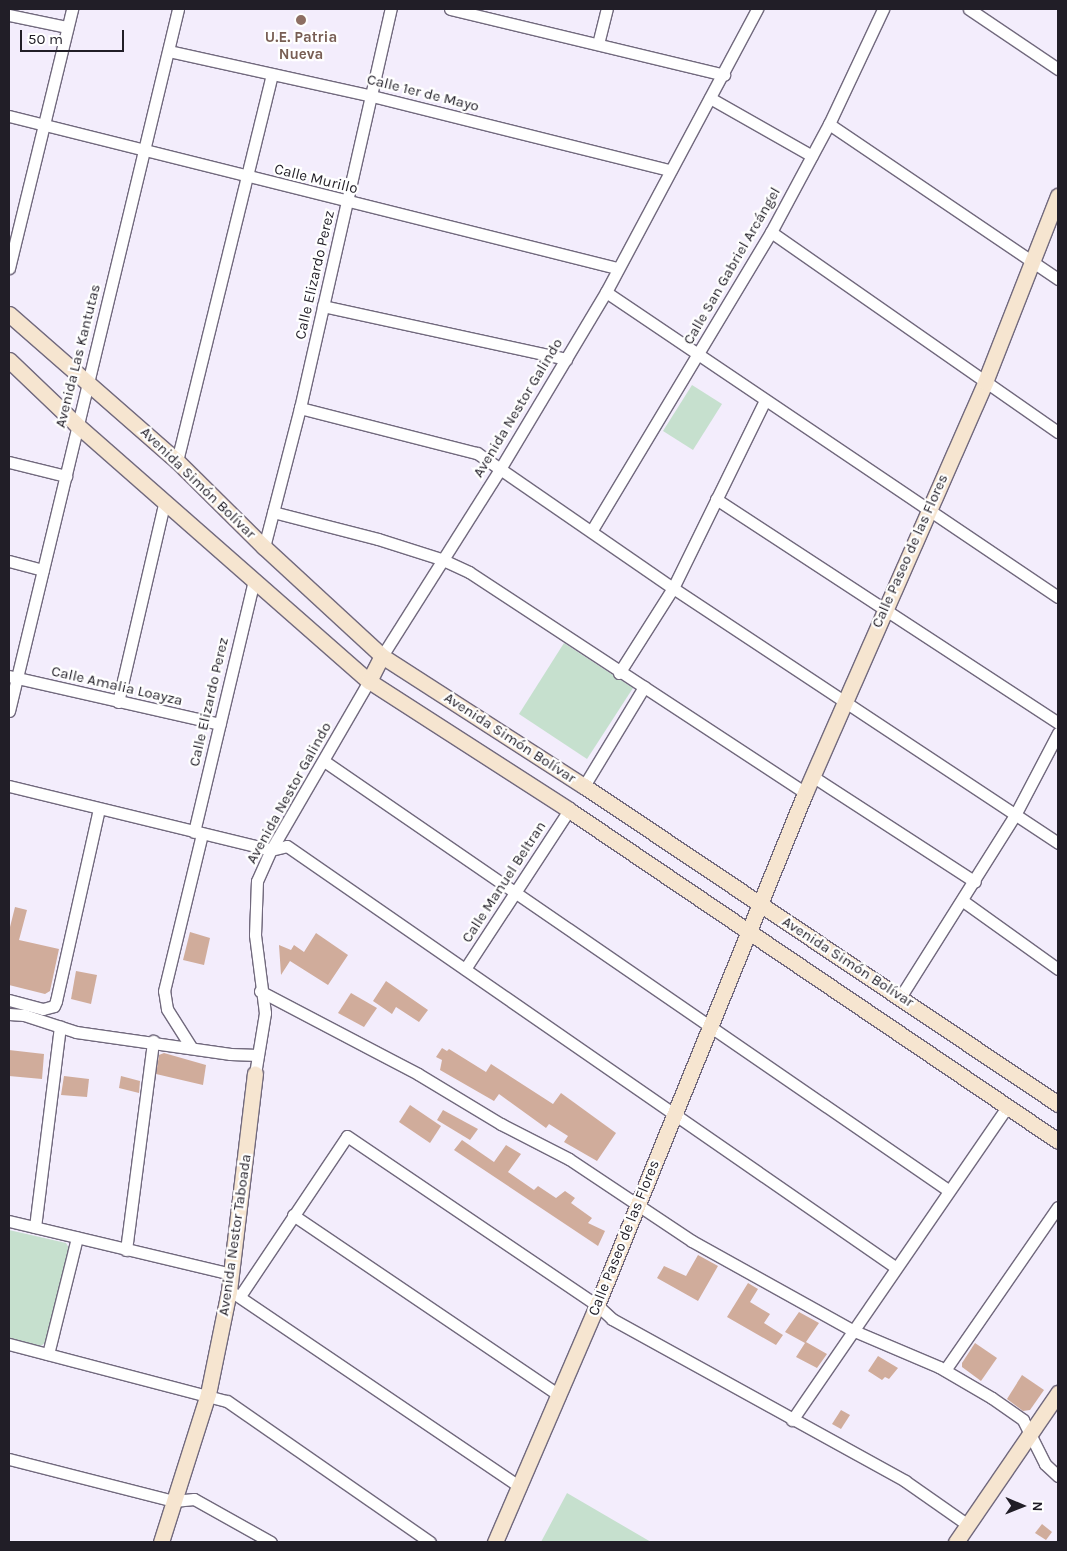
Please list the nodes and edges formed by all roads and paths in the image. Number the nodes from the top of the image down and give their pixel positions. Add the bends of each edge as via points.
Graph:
1 (72, 9) edge
2 (178, 9) edge
3 (391, 9) edge
4 (450, 9) edge
5 (502, 9) edge
6 (607, 9) edge
7 (757, 9) edge
8 (883, 9) edge
9 (969, 9) edge
10 (9, 15) edge
11 (499, 20) junction
12 (67, 27) junction
13 (598, 44) junction
14 (169, 51) junction
15 (1058, 69) edge
16 (272, 74) junction
17 (724, 75) junction
18 (372, 96) junction
19 (710, 98) junction
20 (9, 116) edge
21 (45, 124) junction
22 (829, 124) junction
23 (145, 150) junction
24 (812, 156) junction
25 (669, 170) junction
26 (248, 178) junction
27 (1058, 196) edge
28 (347, 202) junction
29 (770, 232) junction
30 (1032, 261) junction
31 (9, 268) edge
32 (617, 268) junction
33 (1058, 279) edge
34 (606, 292) junction
35 (322, 306) junction
36 (9, 314) edge
37 (697, 354) junction
38 (566, 359) junction
39 (9, 360) edge
40 (87, 380) junction
41 (985, 382) junction
42 (765, 400) junction
43 (300, 408) junction
44 (76, 424) junction
45 (1058, 432) edge
46 (177, 461) junction
47 (9, 462) edge
48 (500, 469) junction
49 (66, 476) junction
50 (716, 499) junction
51 (165, 500) junction
52 (273, 512) junction
53 (928, 512) junction
54 (592, 530) junction
55 (264, 547) junction
56 (441, 559) junction
57 (9, 561) edge
58 (43, 570) junction
59 (254, 580) junction
60 (673, 588) junction
61 (1058, 597) edge
62 (884, 608) junction
63 (382, 656) junction
64 (619, 673) junction
65 (13, 677) edge
66 (369, 681) junction
67 (644, 688) junction
68 (118, 702) junction
69 (845, 702) junction
70 (9, 711) edge
71 (1058, 722) edge
72 (220, 724) junction
73 (1058, 733) edge
74 (324, 761) junction
75 (812, 776) junction
76 (9, 786) edge
77 (584, 786) junction
78 (805, 793) junction
79 (99, 809) junction
80 (569, 810) junction
81 (1015, 816) junction
82 (198, 833) junction
83 (1058, 843) edge
84 (271, 850) junction
85 (975, 882) junction
86 (517, 892) junction
87 (963, 901) junction
88 (760, 904) junction
89 (750, 933) junction
90 (464, 969) junction
91 (1058, 969) edge
92 (260, 991) junction
93 (901, 996) junction
94 (9, 1000) edge
95 (9, 1014) edge
96 (710, 1026) junction
97 (60, 1027) junction
98 (153, 1041) junction
99 (191, 1047) junction
100 (258, 1055) junction
101 (255, 1074) joint
102 (1058, 1104) edge
103 (1008, 1106) junction
104 (674, 1114) junction
105 (1058, 1141) edge
106 (948, 1190) junction
107 (637, 1205) junction
108 (1058, 1207) edge
109 (293, 1215) junction
110 (9, 1221) edge
111 (34, 1227) junction
112 (77, 1238) junction
113 (126, 1250) junction
114 (895, 1267) junction
115 (232, 1274) junction
116 (235, 1294) junction
117 (597, 1306) junction
118 (852, 1330) junction
119 (9, 1344) edge
120 (48, 1354) junction
121 (945, 1370) junction
122 (1058, 1393) edge
123 (208, 1394) junction
124 (557, 1394) junction
125 (792, 1420) junction
126 (1031, 1432) junction
127 (9, 1459) edge
128 (1058, 1476) edge
129 (519, 1486) junction
130 (174, 1501) junction
131 (968, 1525) junction
132 (161, 1542) edge
133 (271, 1542) edge
134 (430, 1542) edge
135 (495, 1542) edge
136 (956, 1542) edge

1 - 12 street
2 - 14 street, Avenida Las Kantutas
3 - 18 street, Calle Elizardo Perez
4 - 11 street
5 - 11 street
6 - 13 street
7 - 17 street, Avenida Nestor Galindo
8 - 22 street, Calle San Gabriel Arcángel
9 - 15 street
10 - 12 street
11 - 13 street
12 - 21 street
13 - 17 street
14 - 16 street, Calle 1er de Mayo
14 - 23 street, Avenida Las Kantutas
16 - 18 street, Calle 1er de Mayo
16 - 26 street
17 - 19 street, Avenida Nestor Galindo
18 - 25 street, Calle 1er de Mayo
18 - 28 street, Calle Elizardo Perez
19 - 24 street
19 - 25 street, Avenida Nestor Galindo
20 - 21 street, Calle Murillo
21 - 23 street, Calle Murillo
21 - 31 street
22 - 24 street, Calle San Gabriel Arcángel
22 - 30 street
23 - 26 street, Calle Murillo
23 - 40 street, Avenida Las Kantutas
24 - 29 street, Calle San Gabriel Arcángel
25 - 32 street, Avenida Nestor Galindo
26 - 28 street, Calle Murillo
26 - 46 street
27 - 30 street, Calle Paseo de las Flores
28 - 32 street, Calle Murillo
28 - 35 street, Calle Elizardo Perez
29 - 37 street, Calle San Gabriel Arcángel
29 - 41 street
30 - 33 street
30 - 41 street, Calle Paseo de las Flores
32 - 34 street, Avenida Nestor Galindo
34 - 37 street
34 - 38 street, Avenida Nestor Galindo
35 - 38 street
35 - 43 street, Calle Elizardo Perez
36 - 40 street, Avenida Simón Bolívar
37 - 42 street
37 - 54 street, Calle San Gabriel Arcángel
38 - 48 street, Avenida Nestor Galindo
39 - 44 street, Avenida Simón Bolívar
40 - 44 street, Avenida Las Kantutas
40 - 46 street, Avenida Simón Bolívar
41 - 45 street
41 - 53 street, Calle Paseo de las Flores
42 - 50 street
42 - 53 street
43 - 48 street via 477,453
43 - 52 street, Calle Elizardo Perez
44 - 49 street, Avenida Las Kantutas
44 - 51 street, Avenida Simón Bolívar
46 - 55 street, Avenida Simón Bolívar
47 - 49 street
48 - 54 street
48 - 56 street, Avenida Nestor Galindo
49 - 58 street, Avenida Las Kantutas
50 - 60 street
50 - 62 street
51 - 59 street, Avenida Simón Bolívar
51 - 68 street
52 - 55 street, Calle Elizardo Perez
52 - 56 street
53 - 61 street
53 - 62 street, Calle Paseo de las Flores
54 - 60 street
55 - 63 street, Avenida Simón Bolívar
56 - 63 street, Avenida Nestor Galindo
56 - 64 street via 469,572
57 - 58 street
58 - 65 street, Avenida Las Kantutas
59 - 66 street, Avenida Simón Bolívar
59 - 72 street, Calle Elizardo Perez
60 - 64 street
60 - 69 street
62 - 69 street, Calle Paseo de las Flores
62 - 71 street
63 - 66 street
63 - 77 street, Avenida Simón Bolívar
64 - 67 street
65 - 68 street, Calle Amalia Loayza
65 - 70 street, Avenida Las Kantutas
66 - 74 street, Avenida Nestor Galindo
66 - 80 street, Avenida Simón Bolívar
67 - 77 street
67 - 78 street
68 - 72 street, Calle Amalia Loayza
69 - 75 street, Calle Paseo de las Flores
69 - 81 street
72 - 82 street, Calle Elizardo Perez
73 - 81 street
74 - 84 street, Avenida Nestor Galindo
74 - 86 street
75 - 78 street, Calle Paseo de las Flores
75 - 85 street
76 - 79 street
77 - 88 street, Avenida Simón Bolívar
78 - 88 street, Calle Paseo de las Flores
79 - 82 street
79 - 94 street via 54,1006 42,1009
80 - 86 street, Calle Manuel Beltran
80 - 89 street, Avenida Simón Bolívar
81 - 83 street
81 - 85 street
82 - 84 street
82 - 99 street, Calle Elizardo Perez via 164,991 167,1009
84 - 90 street via 287,846
84 - 92 street, Avenida Nestor Galindo via 257,881 255,935
85 - 87 street
86 - 90 street, Calle Manuel Beltran
86 - 96 street
87 - 91 street
87 - 93 street
88 - 89 street, Calle Paseo de las Flores
88 - 93 street, Avenida Simón Bolívar
89 - 96 street, Calle Paseo de las Flores
89 - 103 street, Avenida Simón Bolívar
90 - 104 street
92 - 100 street, Avenida Nestor Galindo via 265,1013
92 - 107 street via 418,1074 569,1159
93 - 102 street, Avenida Simón Bolívar
95 - 97 street via 24,1015
96 - 104 street, Calle Paseo de las Flores
96 - 106 street
97 - 98 street
97 - 111 street
98 - 99 street
98 - 113 street
99 - 100 street
100 - 101 street, Avenida Nestor Galindo
101 - 115 street, Avenida Nestor Taboada
103 - 105 street, Avenida Simón Bolívar
103 - 106 street
104 - 107 street, Calle Paseo de las Flores
104 - 114 street
106 - 114 street
107 - 117 street, Calle Paseo de las Flores
107 - 118 street via 692,1242
108 - 121 street
109 - 116 street
109 - 117 street via 347,1136
109 - 124 street
110 - 111 street
111 - 112 street
112 - 113 street
112 - 120 street
113 - 115 street
114 - 118 street
115 - 116 street, Avenida Nestor Taboada
116 - 123 street, Avenida Nestor Taboada
116 - 129 street
117 - 124 street, Calle Paseo de las Flores
117 - 125 street via 612,1319
118 - 121 street
118 - 125 street
119 - 120 street
120 - 123 street
121 - 126 street via 1023,1420
122 - 126 street
123 - 130 street, Avenida Nestor Taboada
123 - 134 street via 227,1401
124 - 129 street, Calle Paseo de las Flores
125 - 131 street via 905,1481
126 - 128 street via 1045,1464
126 - 131 street
127 - 130 street
129 - 135 street, Calle Paseo de las Flores
130 - 132 street, Avenida Nestor Taboada
130 - 133 street via 194,1499
131 - 136 street

